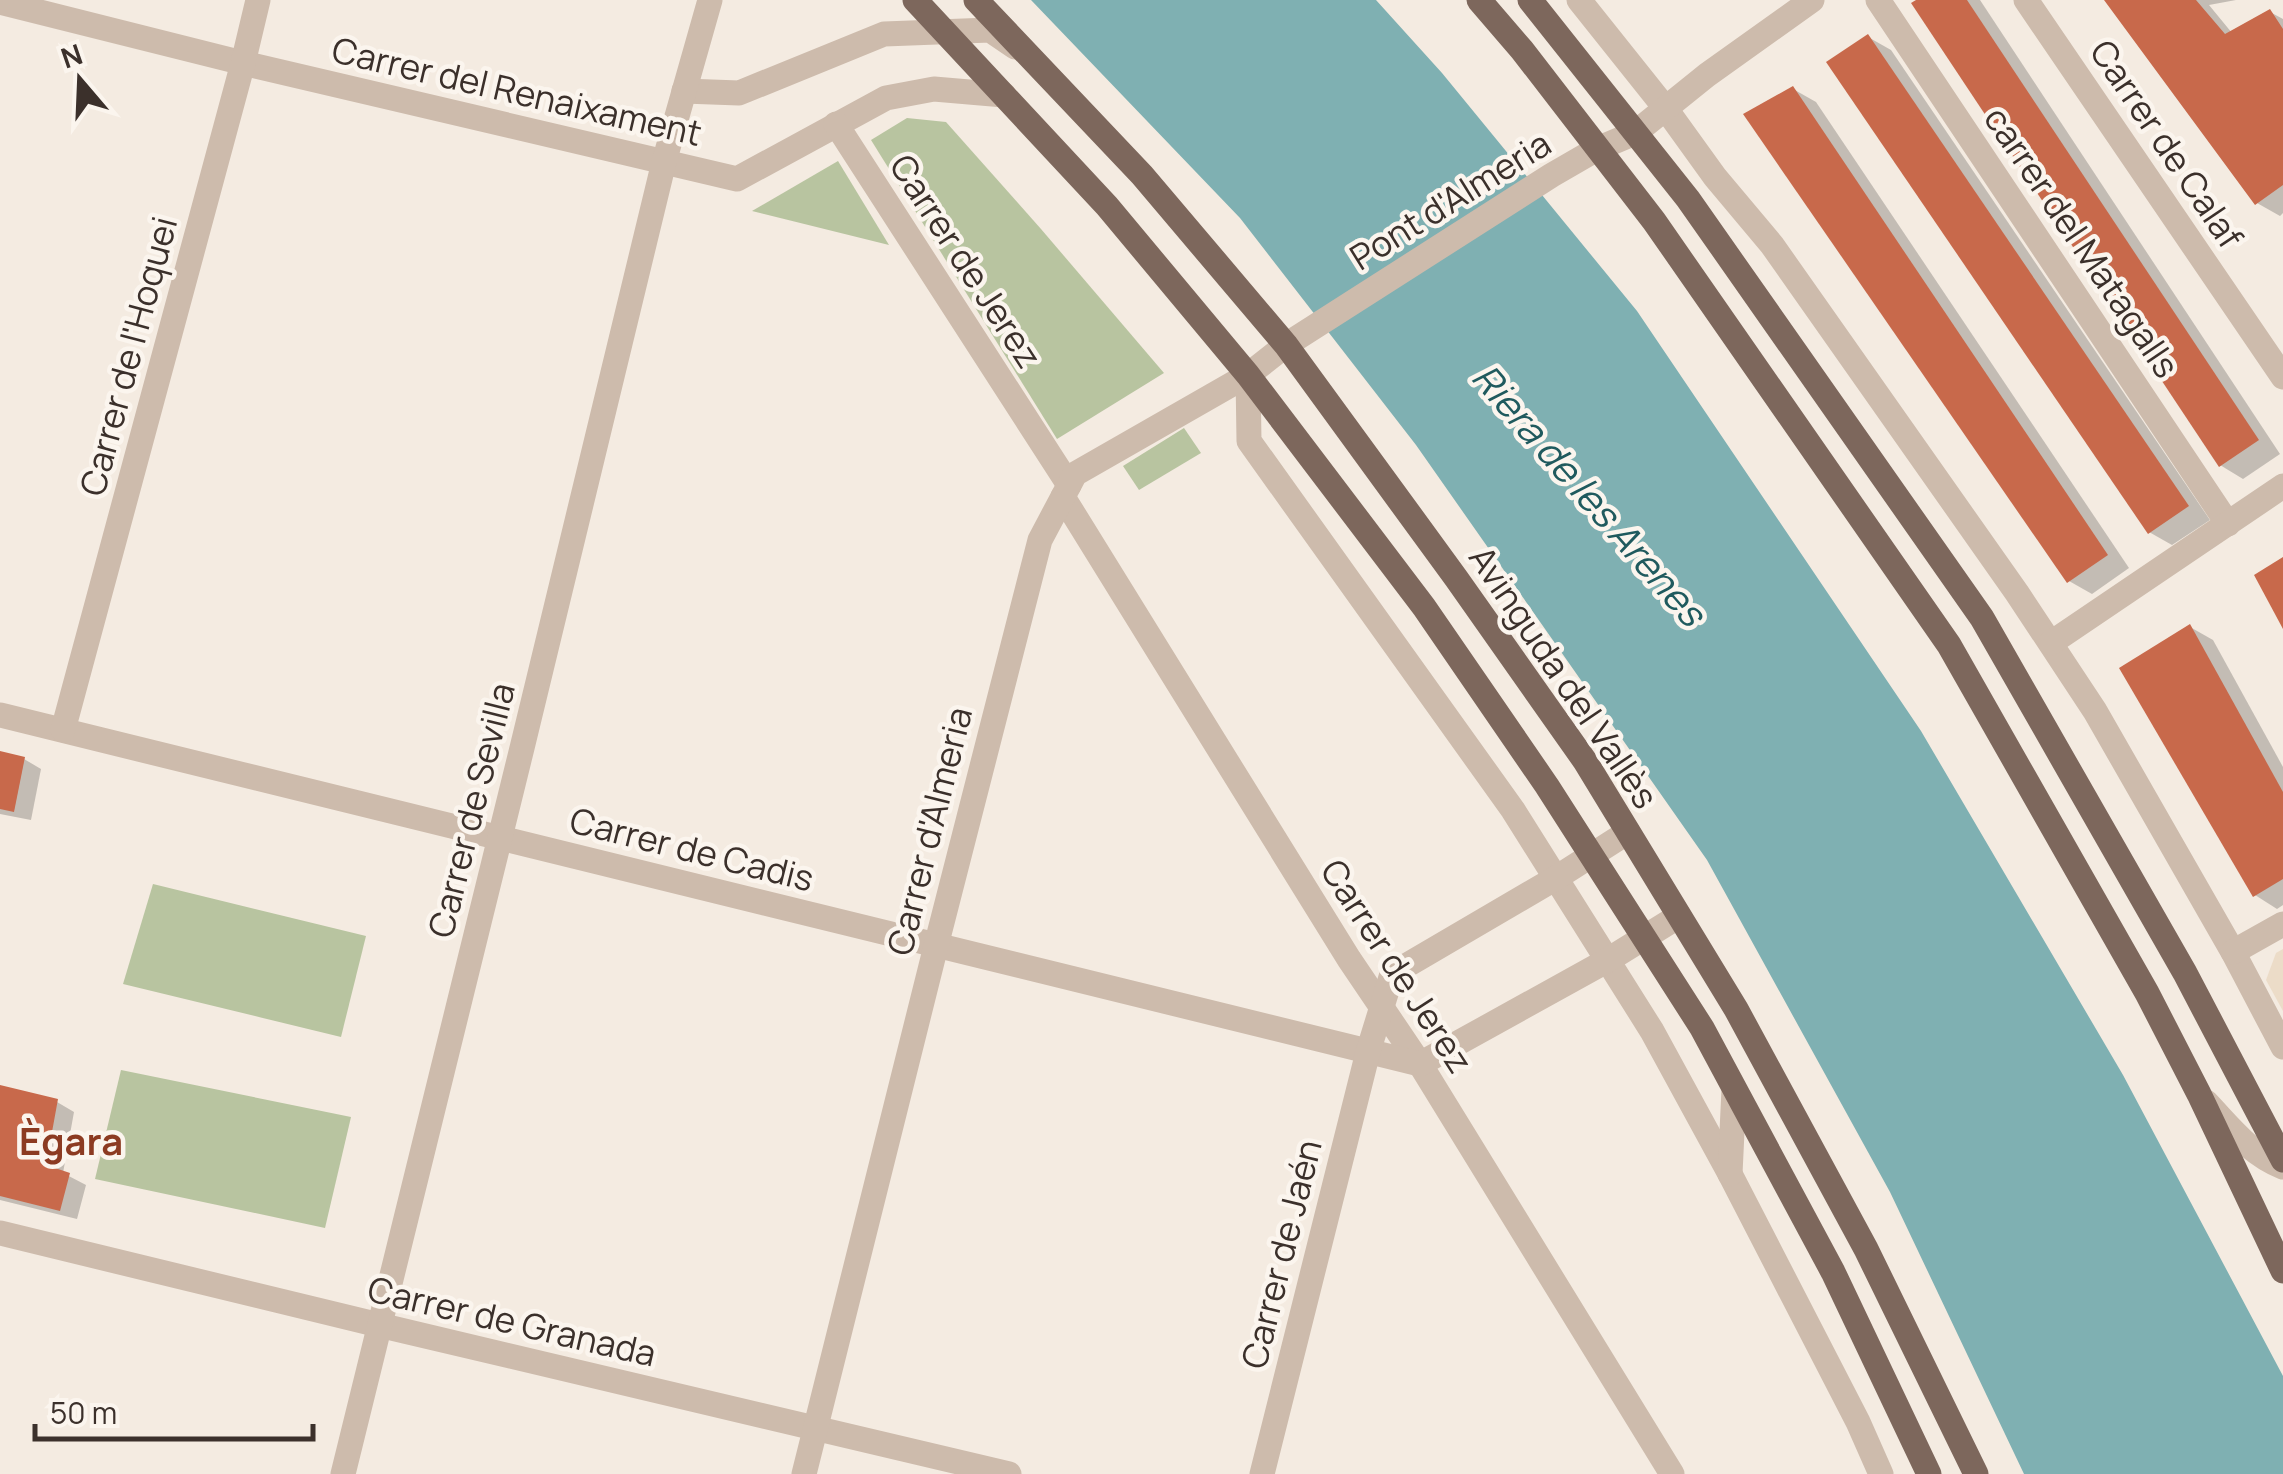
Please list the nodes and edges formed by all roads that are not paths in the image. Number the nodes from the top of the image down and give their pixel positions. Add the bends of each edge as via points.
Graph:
1 (258, 0) edge
2 (710, 0) edge
3 (915, 0) edge
4 (976, 0) edge
5 (1479, 0) edge
6 (1530, 0) edge
7 (1579, 0) edge
8 (1812, 0) edge
9 (1878, 0) edge
10 (2026, 0) edge
11 (0, 2) edge
12 (944, 31) junction
13 (1032, 58) junction
14 (243, 63) junction
15 (684, 91) junction
16 (1004, 95) junction
17 (1666, 109) junction
18 (836, 124) junction
19 (1635, 133) junction
20 (1597, 148) junction
21 (664, 162) junction
22 (1296, 339) junction
23 (1248, 375) junction
24 (2283, 377) edge
25 (2283, 486) edge
26 (1066, 491) junction
27 (2228, 524) junction
28 (2051, 643) junction
29 (0, 715) edge
30 (63, 730) junction
31 (1628, 832) junction
32 (500, 838) junction
33 (1591, 854) junction
34 (1556, 878) junction
35 (1680, 916) junction
36 (2283, 924) edge
37 (1643, 938) junction
38 (936, 946) junction
39 (2233, 952) junction
40 (1608, 960) junction
41 (1381, 1008) junction
42 (2283, 1047) edge
43 (1368, 1052) junction
44 (1420, 1064) junction
45 (1734, 1089) junction
46 (2199, 1094) junction
47 (2283, 1164) edge
48 (1730, 1174) junction
49 (0, 1233) edge
50 (2283, 1271) edge
51 (378, 1325) junction
52 (815, 1428) junction
53 (343, 1474) edge
54 (804, 1474) edge
55 (1009, 1474) edge
56 (1262, 1474) edge
57 (1672, 1474) edge
58 (1880, 1474) edge
59 (1893, 1474) edge
60 (1929, 1474) edge
61 (1976, 1474) edge

1 - 14 street, Carrer de l'Hoquei
2 - 15 street
3 - 12 main road
4 - 13 main road, Avinguda del Vallès
5 - 20 main road
6 - 19 main road
7 - 17 street
8 - 17 street
9 - 27 street, carrer del Matagalls
10 - 24 street, Carrer de Calaf
11 - 14 street, Carrer del Renaixament
12 - 13 street, Carrer del Renaixament via 990,30
12 - 15 street, Carrer del Renaixament via 884,34 738,93
12 - 16 main road
13 - 22 main road, Avinguda del Vallès
14 - 21 street, Carrer del Renaixament
14 - 30 street, Carrer de l'Hoquei
15 - 21 street
16 - 18 street, Carrer del Renaixament via 934,89 886,98
16 - 23 main road
17 - 19 street
17 - 28 street via 1772,245
18 - 21 street, Carrer del Renaixament via 737,179
18 - 26 street, Carrer de Jerez
19 - 20 street, Pont d'Almeria
19 - 47 main road via 1982,618 2185,974
20 - 22 street, Pont d'Almeria
20 - 46 main road via 1949,646
21 - 32 street, Carrer de Sevilla
22 - 23 street, Carrer d'Almeria
22 - 31 main road, Avinguda del Vallès
23 - 26 street, Carrer d'Almeria via 1075,474
23 - 33 main road via 1424,607
23 - 34 street via 1249,441
25 - 27 street
26 - 38 street, Carrer d'Almeria via 1040,540
26 - 41 street, Carrer de Jerez
27 - 28 street
28 - 39 street
29 - 30 street, Carrer de Cadis
30 - 32 street, Carrer de Cadis
31 - 33 street
31 - 35 main road, Avinguda del Vallès
32 - 38 street, Carrer de Cadis
32 - 51 street, Carrer de Sevilla
33 - 34 street
33 - 37 main road
34 - 40 street
34 - 41 street via 1392,974
35 - 37 street
35 - 61 main road, Avinguda del Vallès via 1866,1250
36 - 39 street
37 - 40 street
37 - 45 main road
38 - 43 street, Carrer de Cadis
38 - 52 street, Carrer d'Almeria
39 - 42 street
40 - 44 street
40 - 48 street
41 - 43 street
41 - 44 street, Carrer de Jerez
43 - 44 street, Carrer de Cadis
43 - 56 street, Carrer de Jaén
44 - 57 street, Carrer de Jerez
45 - 48 street
45 - 60 main road via 1834,1272
46 - 47 street via 2250,1149
46 - 50 main road
48 - 58 street
49 - 51 street, Carrer de Granada
51 - 52 street, Carrer de Granada
51 - 53 street, Carrer de Sevilla
52 - 54 street, Carrer d'Almeria
52 - 55 street, Carrer de Granada
58 - 59 street

